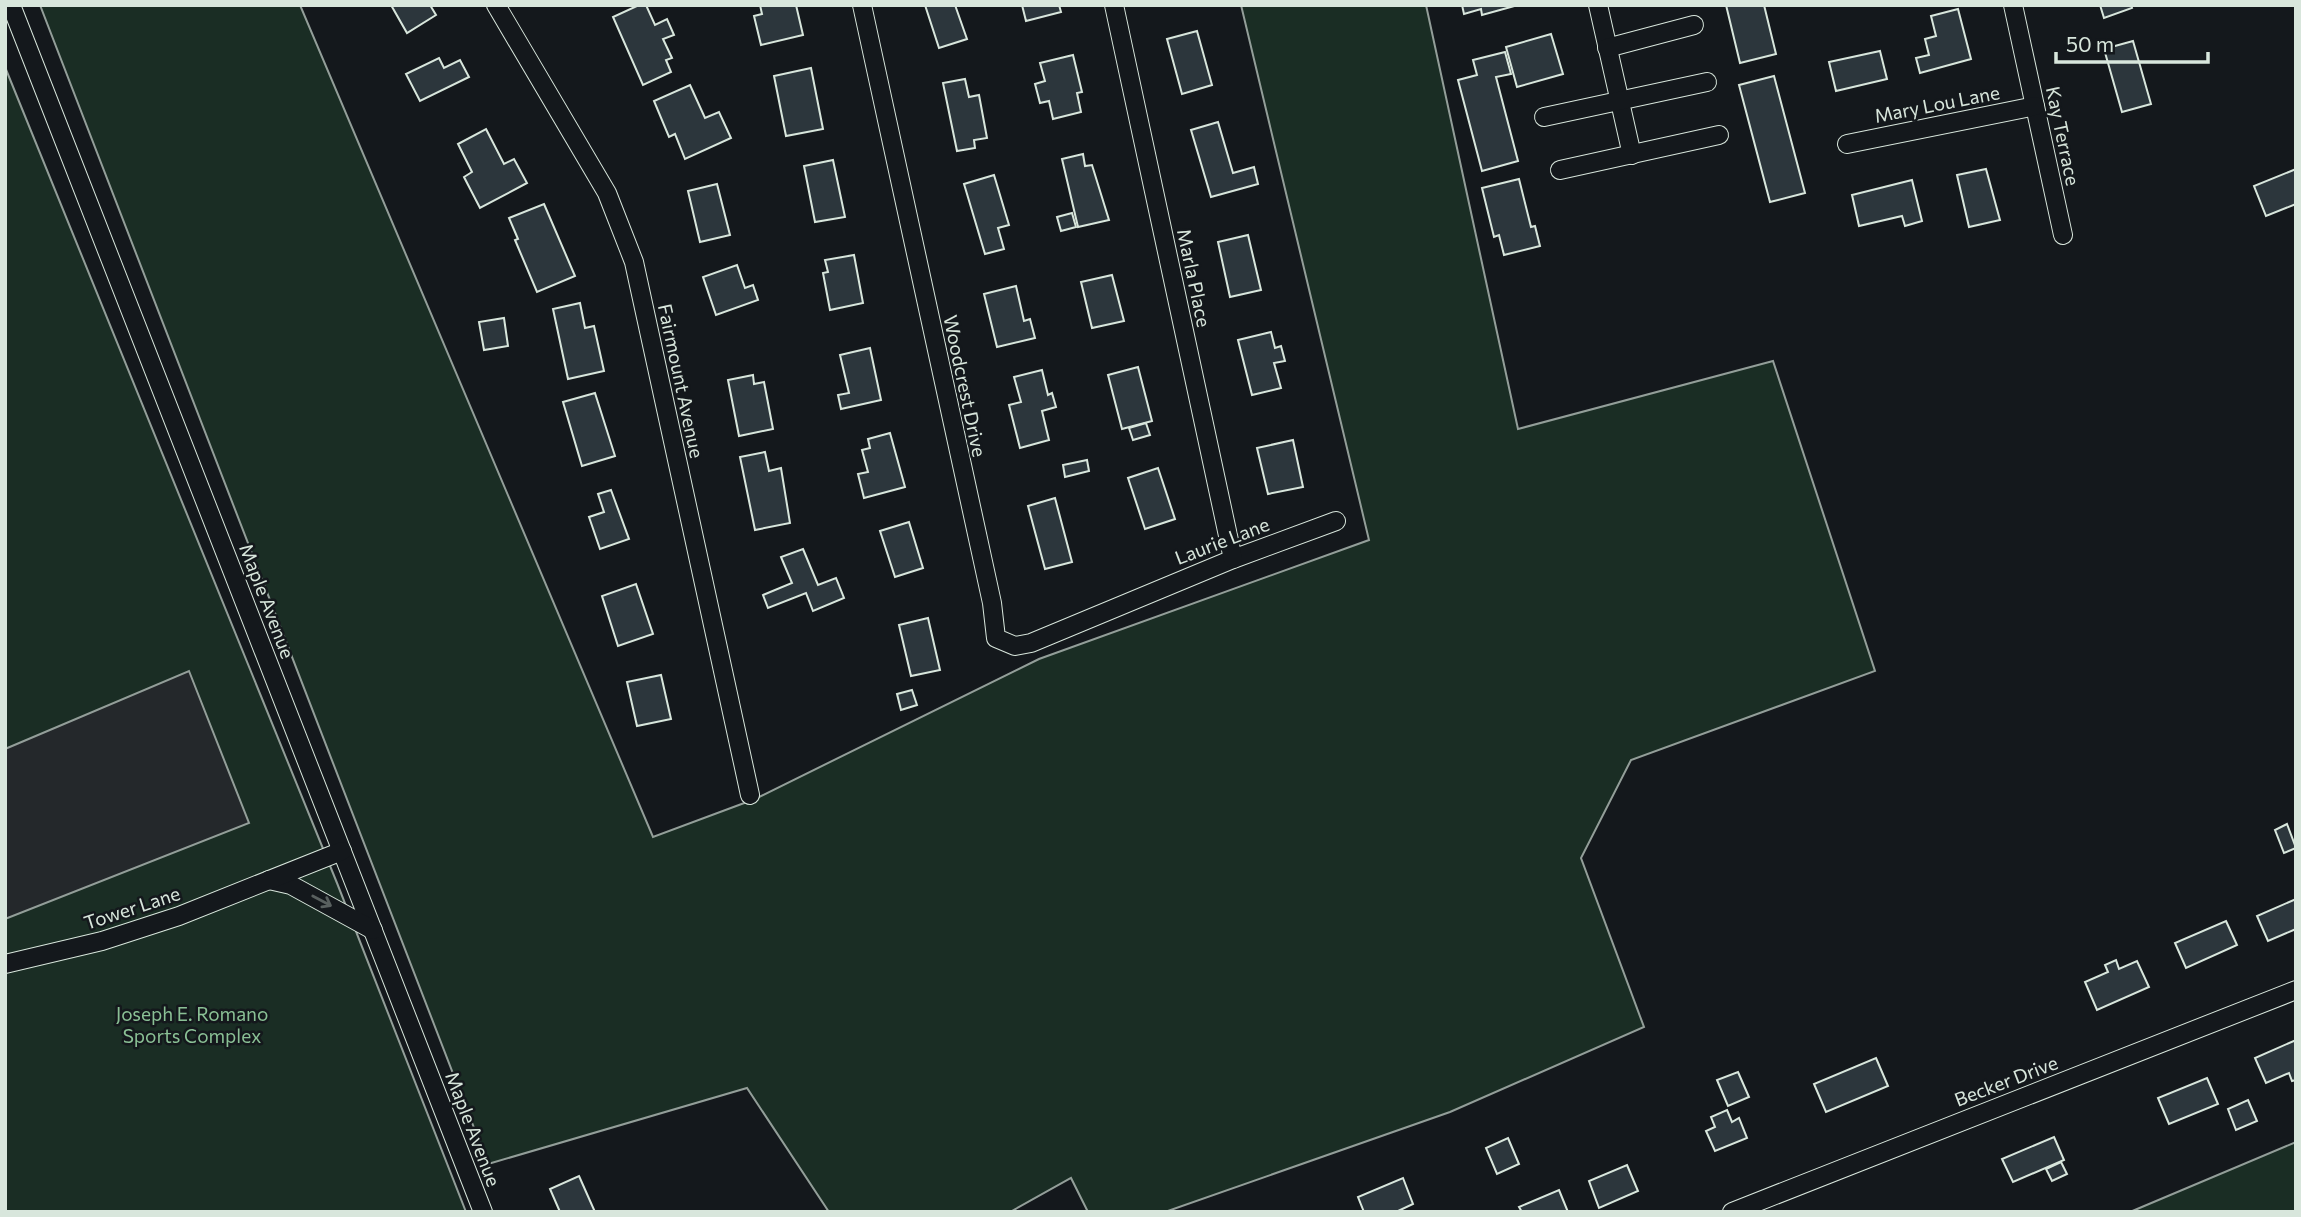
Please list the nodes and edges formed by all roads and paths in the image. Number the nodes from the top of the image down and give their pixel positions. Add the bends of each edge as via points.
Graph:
1 (11, 5) edge
2 (496, 5) edge
3 (862, 5) edge
4 (1114, 5) edge
5 (1598, 5) edge
6 (2013, 5) edge
7 (1694, 25) dead end
8 (1607, 48) junction
9 (1707, 82) dead end
10 (1619, 100) junction
11 (2035, 106) junction
12 (1545, 117) dead end
13 (1719, 135) dead end
14 (1847, 144) dead end
15 (1632, 155) junction
16 (1560, 170) dead end
17 (2063, 235) dead end
18 (1336, 520) dead end
19 (1233, 559) junction
20 (1125, 603) joint
21 (750, 795) dead end
22 (342, 851) junction
23 (269, 880) junction
24 (373, 930) junction
25 (5, 964) edge
26 (2296, 990) edge
27 (483, 1212) edge
28 (1732, 1212) edge

1 - 22 street, Maple Avenue
2 - 21 street, Fairmount Avenue via 607,193 634,262
3 - 20 street, Woodcrest Drive via 996,638 1015,646 1031,643
4 - 19 street, Marla Place
5 - 8 street
6 - 11 street, Kay Terrace
7 - 8 street
8 - 10 street
9 - 10 street
10 - 12 street
10 - 15 street
11 - 14 street, Mary Lou Lane
11 - 17 street, Kay Terrace
13 - 15 street
15 - 16 street
18 - 19 street, Laurie Lane
19 - 20 street, Laurie Lane
22 - 23 street, Tower Lane
22 - 24 street, Maple Avenue
23 -> 24 street via 292,885
23 - 25 street, Tower Lane via 102,941
24 - 27 street, Maple Avenue
26 - 28 street, Becker Drive

